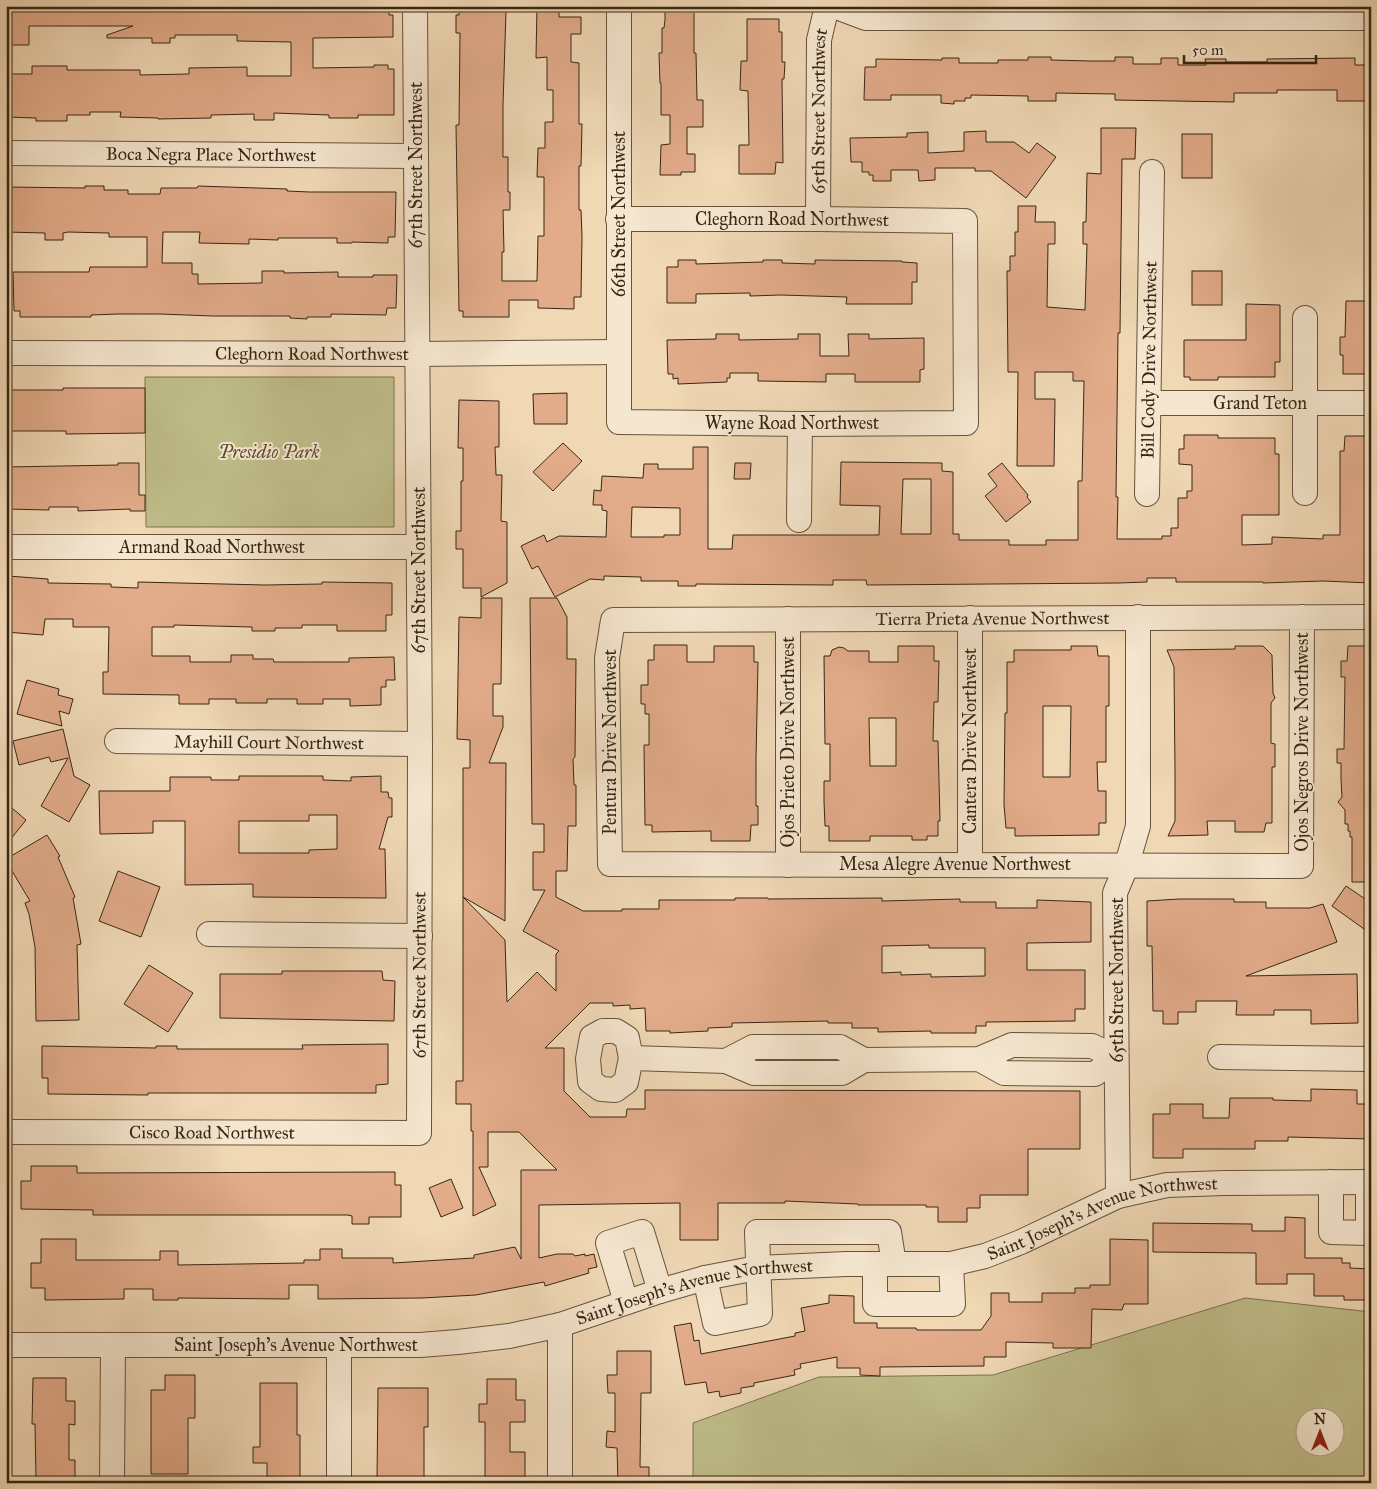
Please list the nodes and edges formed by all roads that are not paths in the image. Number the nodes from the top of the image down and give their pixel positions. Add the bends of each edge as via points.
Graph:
1 (415, 6) edge
2 (619, 6) edge
3 (827, 6) edge
4 (834, 6) edge
5 (1371, 18) edge
6 (6, 153) edge
7 (415, 156) junction
8 (1152, 172) dead end
9 (618, 219) junction
10 (818, 219) junction
11 (1304, 318) dead end
12 (619, 352) junction
13 (6, 353) edge
14 (418, 354) junction
15 (1149, 403) junction
16 (1305, 403) junction
17 (1371, 403) edge
18 (619, 422) joint
19 (966, 423) joint
20 (800, 424) junction
21 (1305, 493) dead end
22 (1147, 494) dead end
23 (799, 520) dead end
24 (6, 547) edge
25 (418, 547) junction
26 (1138, 617) junction
27 (1302, 617) junction
28 (1371, 617) edge
29 (970, 618) junction
30 (788, 619) junction
31 (613, 620) joint
32 (117, 741) dead end
33 (420, 744) junction
34 (610, 864) joint
35 (970, 864) junction
36 (1127, 864) junction
37 (788, 865) junction
38 (1301, 866) joint
39 (209, 934) dead end
40 (420, 936) junction
41 (1116, 1057) junction
42 (1220, 1057) dead end
43 (631, 1058) dead end
44 (1371, 1059) edge
45 (6, 1132) edge
46 (419, 1134) joint
47 (1331, 1182) junction
48 (1369, 1182) edge
49 (1118, 1196) junction
50 (884, 1264) junction
51 (951, 1264) junction
52 (757, 1268) junction
53 (705, 1278) junction
54 (660, 1291) junction
55 (626, 1302) junction
56 (560, 1325) junction
57 (6, 1345) edge
58 (113, 1345) junction
59 (339, 1345) junction
60 (112, 1483) edge
61 (339, 1483) edge
62 (560, 1483) edge

1 - 7 street, 67th Street Northwest
2 - 9 street, 66th Street Northwest
3 - 10 street, 65th Street Northwest via 819,40
4 - 5 street via 866,18
6 - 7 street, Boca Negra Place Northwest
7 - 14 street, 67th Street Northwest
8 - 15 street, Bill Cody Drive Northwest via 1162,227
9 - 10 street, Cleghorn Road Northwest
9 - 12 street, 66th Street Northwest
10 - 19 street, Cleghorn Road Northwest via 965,221
11 - 16 street
12 - 14 street, Cleghorn Road Northwest
12 - 18 street, 66th Street Northwest
13 - 14 street, Cleghorn Road Northwest
14 - 25 street, 67th Street Northwest
15 - 16 street, Grand Teton
15 - 22 street, Bill Cody Drive Northwest
16 - 17 street, Grand Teton
16 - 21 street
18 - 20 street, Wayne Road Northwest
19 - 20 street, Wayne Road Northwest
20 - 23 street
24 - 25 street, Armand Road Northwest
25 - 33 street, 67th Street Northwest
26 - 27 street, Tierra Prieta Avenue Northwest
26 - 29 street, Tierra Prieta Avenue Northwest
26 - 36 street, 65th Street Northwest via 1138,826
27 - 28 street, Tierra Prieta Avenue Northwest
27 - 38 street, Ojos Negros Drive Northwest
29 - 30 street, Tierra Prieta Avenue Northwest
29 - 35 street, Cantera Drive Northwest
30 - 31 street, Tierra Prieta Avenue Northwest
30 - 37 street, Ojos Prieto Drive Northwest
31 - 34 street, Pentura Drive Northwest via 607,658
32 - 33 street, Mayhill Court Northwest
33 - 40 street, 67th Street Northwest
34 - 37 street, Mesa Alegre Avenue Northwest
35 - 36 street, Mesa Alegre Avenue Northwest
35 - 37 street, Mesa Alegre Avenue Northwest
36 - 38 street, Mesa Alegre Avenue Northwest
36 - 41 street, 65th Street Northwest via 1115,893
39 - 40 street
40 - 46 street, 67th Street Northwest
41 - 43 street via 1092,1046 1012,1045 979,1059 864,1060 840,1047 753,1047 726,1060
41 - 49 street, 65th Street Northwest
42 - 44 street
45 - 46 street, Cisco Road Northwest
47 - 48 street, Saint Joseph's Avenue Northwest
47 - 48 street via 1331,1232 1368,1232
47 - 49 street, Saint Joseph's Avenue Northwest via 1167,1186
49 - 51 street, Saint Joseph's Avenue Northwest via 1021,1242 985,1256
50 - 51 street, Saint Joseph's Avenue Northwest
50 - 51 street via 874,1304 953,1304
50 - 52 street, Saint Joseph's Avenue Northwest
50 - 52 street via 890,1232 757,1232
52 - 53 street, Saint Joseph's Avenue Northwest
52 - 53 street via 760,1314 715,1323
53 - 54 street, Saint Joseph's Avenue Northwest
54 - 55 street, Saint Joseph's Avenue Northwest
54 - 55 street via 642,1232 608,1242
55 - 56 street, Saint Joseph's Avenue Northwest
56 - 59 street, Saint Joseph's Avenue Northwest via 458,1342
56 - 62 street
57 - 58 street, Saint Joseph's Avenue Northwest
58 - 59 street, Saint Joseph's Avenue Northwest
58 - 60 street
59 - 61 street

